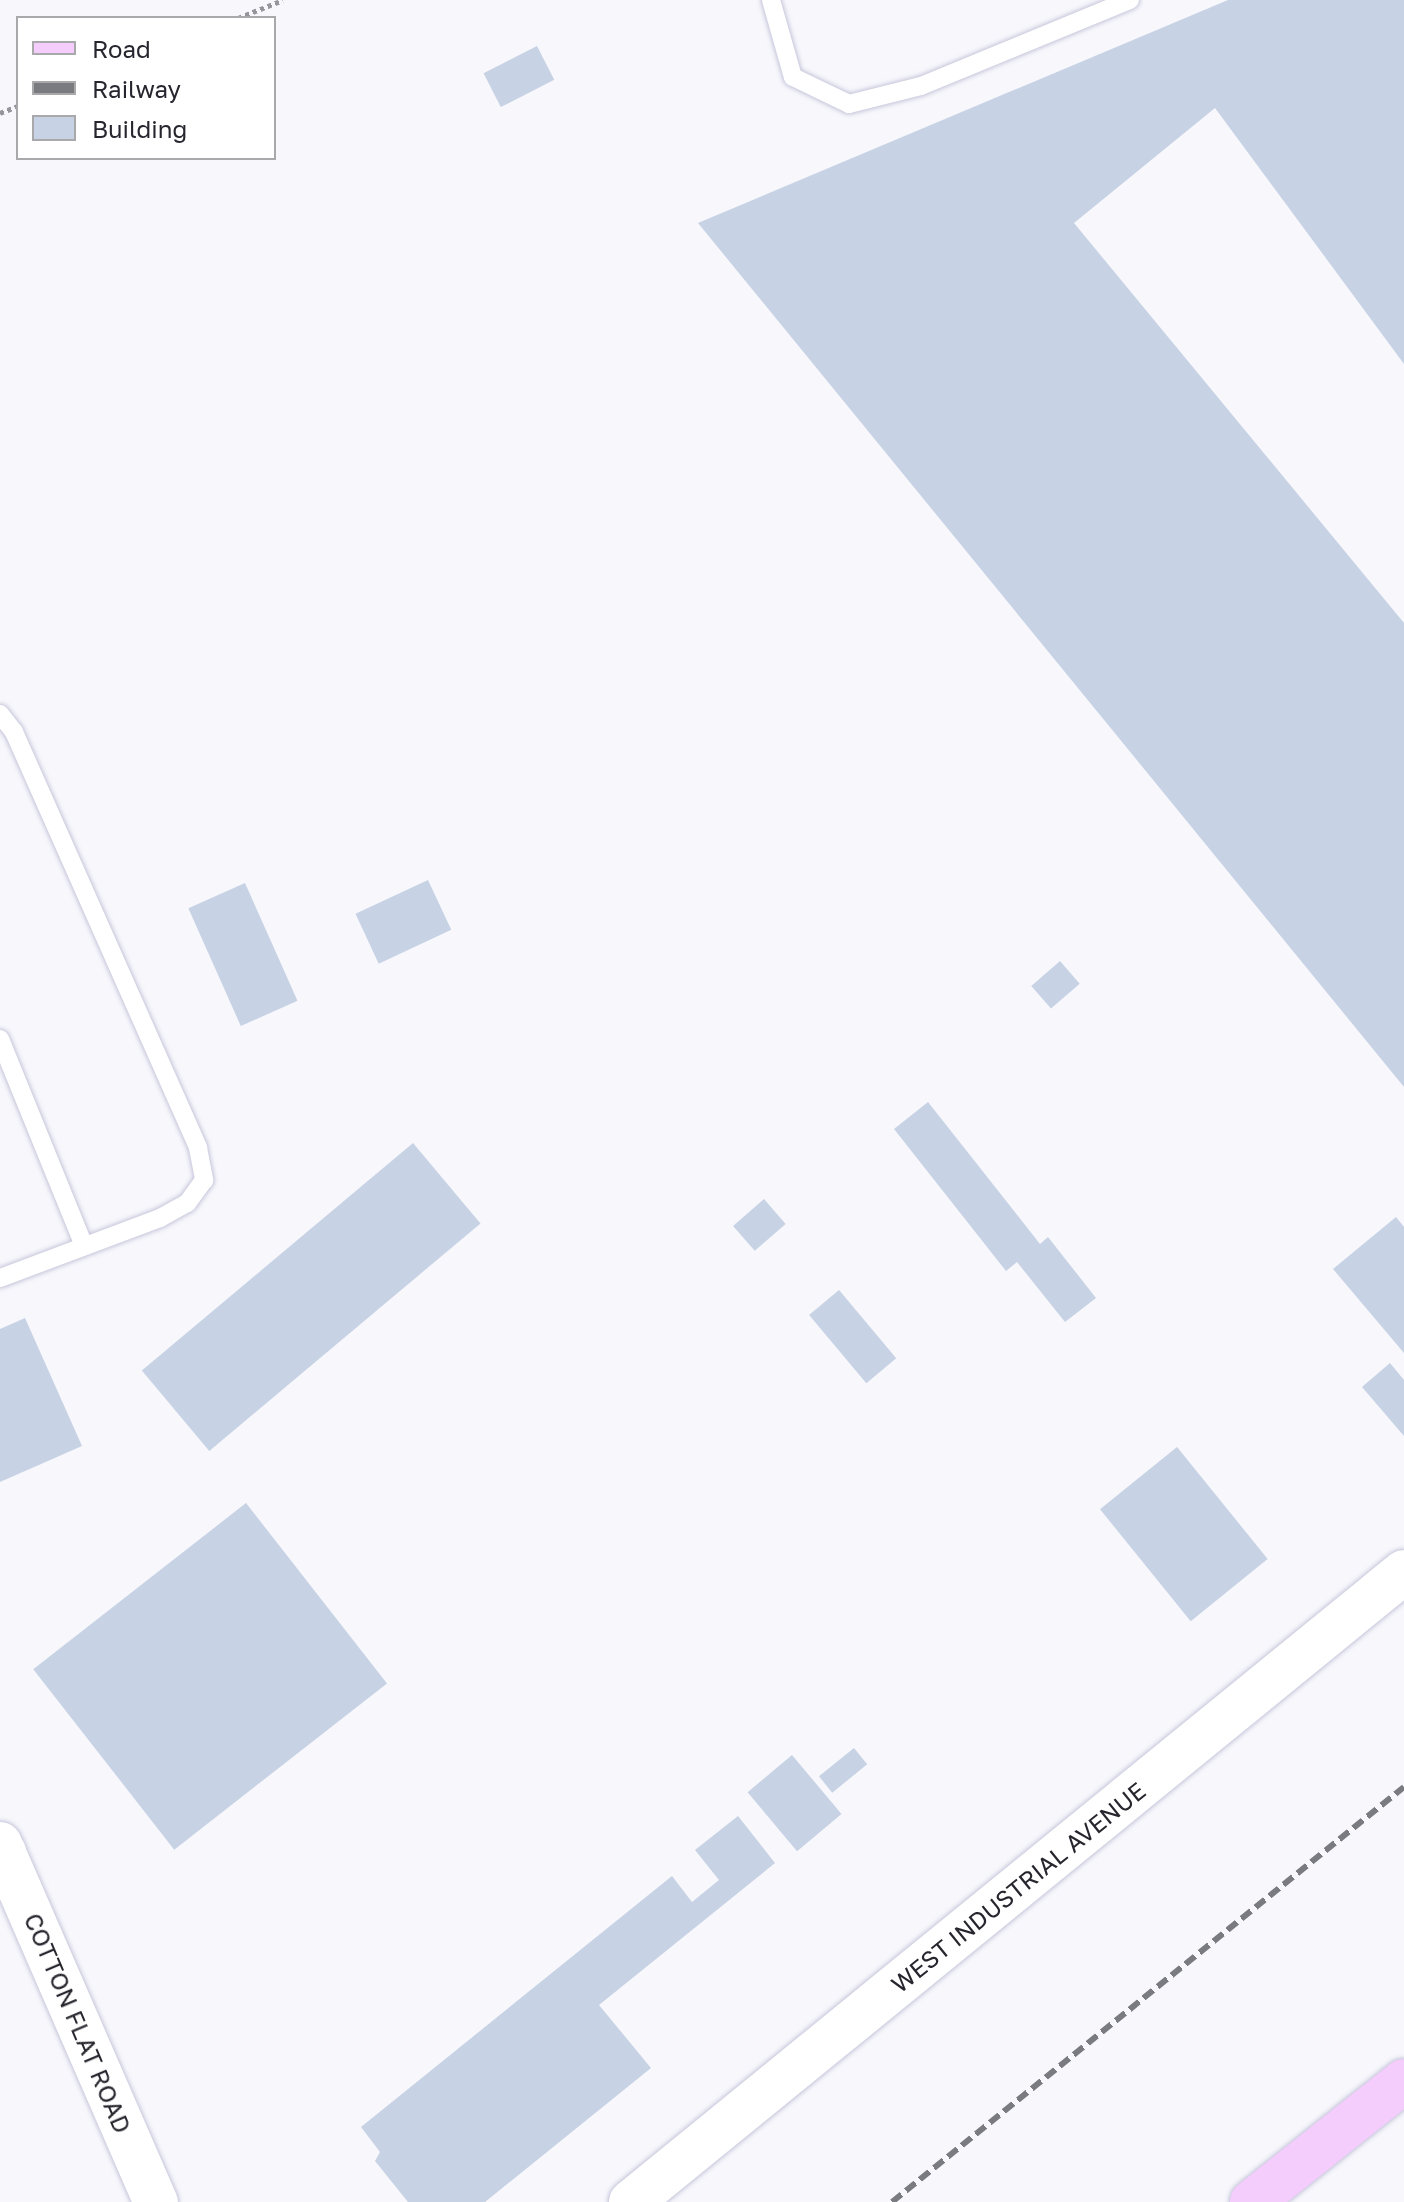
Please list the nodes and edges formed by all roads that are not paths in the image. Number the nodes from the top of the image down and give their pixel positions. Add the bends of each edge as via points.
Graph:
1 (771, 0) edge
2 (1130, 0) edge
3 (0, 714) edge
4 (0, 1039) edge
5 (84, 1246) junction
6 (0, 1278) edge
7 (1404, 1572) edge
8 (1, 1851) edge
9 (1404, 2081) edge
10 (156, 2202) edge
11 (631, 2202) edge
12 (1252, 2202) edge

1 - 2 lane via 793,77 849,104 921,86
3 - 5 lane via 14,732 198,1148 204,1180 187,1203 160,1218
4 - 5 lane
5 - 6 lane
7 - 11 street, WEST INDUSTRIAL AVENUE
8 - 10 street, COTTON FLAT ROAD
9 - 12 main road

